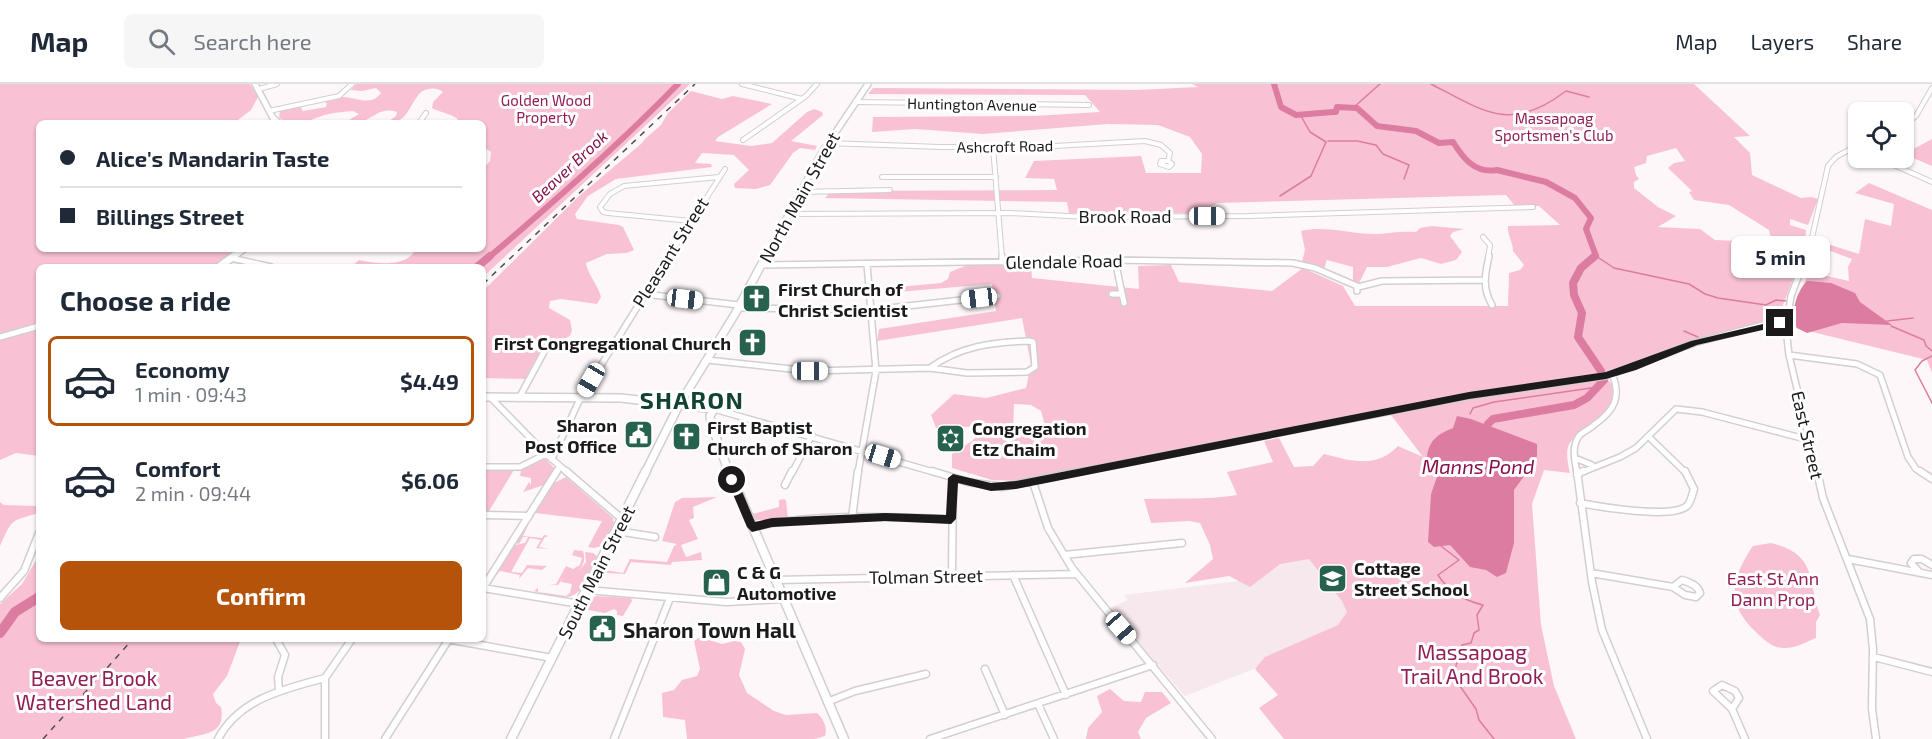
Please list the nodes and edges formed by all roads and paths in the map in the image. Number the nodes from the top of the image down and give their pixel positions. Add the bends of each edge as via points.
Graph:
1 (255, 84) edge
2 (278, 84) edge
3 (352, 84) edge
4 (742, 84) edge
5 (817, 84) edge
6 (868, 84) edge
7 (1932, 88) edge
8 (259, 89) junction
9 (802, 99) junction
10 (855, 102) junction
11 (1923, 104) junction
12 (1089, 105) dead end
13 (1932, 106) edge
14 (269, 111) junction
15 (426, 113) dead end
16 (1914, 118) edge
17 (276, 120) edge
18 (421, 120) edge
19 (743, 140) dead end
20 (827, 143) junction
21 (993, 147) junction
22 (1848, 151) edge
23 (1168, 161) dead end
24 (1900, 168) edge
25 (725, 169) dead end
26 (719, 177) junction
27 (882, 177) dead end
28 (996, 177) junction
29 (1932, 182) edge
30 (890, 190) dead end
31 (800, 192) junction
32 (1533, 207) dead end
33 (998, 213) junction
34 (788, 214) junction
35 (691, 221) junction
36 (1483, 237) dead end
37 (240, 252) edge
38 (231, 258) junction
39 (1115, 260) junction
40 (1002, 262) junction
41 (224, 264) edge
42 (257, 264) edge
43 (867, 264) junction
44 (761, 265) junction
45 (1484, 280) junction
46 (644, 294) junction
47 (1112, 294) dead end
48 (1121, 294) junction
49 (997, 296) dead end
50 (1124, 303) dead end
51 (1492, 305) dead end
52 (739, 307) junction
53 (871, 310) junction
54 (1786, 322) junction
55 (36, 327) edge
56 (0, 337) edge
57 (544, 352) dead end
58 (1789, 355) junction
59 (707, 360) junction
60 (930, 368) junction
61 (876, 371) junction
62 (1612, 374) junction
63 (487, 398) edge
64 (518, 399) junction
65 (580, 399) junction
66 (679, 405) junction
67 (714, 410) junction
68 (733, 413) joint
69 (812, 435) junction
70 (1650, 438) junction
71 (1809, 440) junction
72 (861, 450) junction
73 (546, 453) junction
74 (1575, 458) junction
75 (552, 459) junction
76 (1592, 465) junction
77 (560, 466) junction
78 (486, 467) edge
79 (1577, 475) junction
80 (953, 478) junction
81 (1932, 479) edge
82 (1033, 482) junction
83 (785, 485) dead end
84 (1580, 503) junction
85 (486, 515) edge
86 (529, 516) junction
87 (852, 518) junction
88 (622, 519) junction
89 (951, 519) junction
90 (752, 527) junction
91 (617, 531) junction
92 (656, 537) dead end
93 (36, 541) edge
94 (1182, 543) dead end
95 (1064, 555) junction
96 (1848, 559) junction
97 (1932, 565) edge
98 (1920, 572) junction
99 (1591, 573) junction
100 (1077, 574) junction
101 (952, 575) junction
102 (1013, 575) junction
103 (1932, 575) edge
104 (775, 580) junction
105 (486, 583) edge
106 (1673, 587) dead end
107 (486, 588) edge
108 (587, 590) junction
109 (0, 598) edge
110 (670, 598) junction
111 (783, 599) junction
112 (580, 604) junction
113 (278, 642) edge
114 (350, 642) edge
115 (446, 642) edge
116 (464, 642) edge
117 (1874, 657) junction
118 (552, 658) junction
119 (1153, 665) junction
120 (985, 669) dead end
121 (1932, 672) edge
122 (926, 674) dead end
123 (325, 678) junction
124 (279, 691) junction
125 (1066, 695) junction
126 (827, 702) junction
127 (1038, 704) junction
128 (1732, 709) dead end
129 (1005, 715) junction
130 (218, 739) edge
131 (325, 739) edge
132 (385, 739) edge
133 (511, 739) edge
134 (614, 739) edge
135 (844, 739) edge
136 (930, 739) edge
137 (1054, 739) edge
138 (1212, 739) edge
139 (1647, 739) edge
140 (1745, 739) edge
141 (1876, 739) edge

1 - 8 main road
2 - 8 street
3 - 14 street via 339,96
4 - 9 street
5 - 9 street
6 - 10 main road, North Main Street
7 - 11 street
8 - 14 main road
9 - 19 street
10 - 12 street, Huntington Avenue
10 - 20 main road, North Main Street
11 - 13 street
11 - 16 street
14 - 17 main road
15 - 18 street
20 - 21 street, Ashcroft Road
20 - 31 main road, North Main Street
21 - 23 street, Ashcroft Road via 1149,141 1169,150
21 - 28 street
22 - 54 street, East Street via 1828,166 1811,242 1795,283
24 - 29 street
25 - 26 street, Pleasant Street
26 - 35 street, Pleasant Street
26 - 35 street via 624,186 610,194 600,207 604,212
27 - 28 street
28 - 33 street
30 - 31 street
31 - 34 main road, North Main Street
32 - 33 street, Brook Road via 1248,216
33 - 34 street, Brook Road
33 - 40 street
34 - 44 main road, North Main Street
35 - 46 street, Pleasant Street
36 - 45 street via 1490,245
37 - 38 main road
38 - 41 main road
38 - 42 street
39 - 40 street, Glendale Road
39 - 45 street, Glendale Road via 1298,264 1358,289 1383,281
39 - 48 street
40 - 43 street, Glendale Road
43 - 44 street, Glendale Road
43 - 53 street
44 - 52 main road, North Main Street
45 - 51 street via 1485,293
46 - 52 street
46 - 65 street, Pleasant Street
47 - 48 street
48 - 50 street
49 - 53 street
52 - 53 street
52 - 59 main road, North Main Street
53 - 61 street
54 - 58 street, East Street
54 - 62 street via 1694,343
55 - 56 street
57 - 64 street
58 - 71 street, East Street
58 - 81 street via 1857,364 1875,371 1885,385 1908,457 1916,469
59 - 61 street via 791,370
59 - 66 main road, North Main Street
60 - 60 street via 966,348 1029,341 1035,347 1035,367 1028,372 973,373
60 - 61 street
61 - 72 street
62 - 74 street via 1618,388 1610,412 1579,436
62 - 82 street via 1469,396
63 - 64 main road
63 - 73 street
64 - 65 main road
65 - 66 main road
65 - 75 street, Pleasant Street
66 - 67 main road
66 - 88 main road, South Main Street
67 - 68 street
67 - 90 main road via 710,417 714,434
68 - 69 street
69 - 72 street
69 - 83 street
70 - 71 street via 1676,409 1682,408
70 - 76 street via 1618,458
70 - 84 street via 1690,478 1694,489 1688,504 1668,510
71 - 96 street, East Street via 1823,498
72 - 80 street
72 - 87 street
73 - 75 street
73 - 78 street via 519,467
74 - 76 street
74 - 79 street
75 - 77 street
76 - 79 street
77 - 86 street
77 - 88 street
79 - 84 street
80 - 82 street via 996,487
80 - 89 street
82 - 95 street via 1050,533
84 - 99 street
85 - 86 street
86 - 105 street
87 - 89 street
87 - 90 street via 772,522
88 - 91 main road, South Main Street
89 - 101 street
90 - 104 main road
91 - 92 street
91 - 108 main road, South Main Street
93 - 109 street via 24,571
94 - 95 street
95 - 100 street
96 - 98 street
96 - 117 street, East Street via 1870,619
97 - 98 street via 1914,559 1913,566
98 - 103 street
99 - 106 street
99 - 139 street via 1607,645
100 - 102 street, Tolman Street
100 - 119 street
101 - 102 street, Tolman Street
101 - 104 street, Tolman Street
102 - 125 street
104 - 111 main road
107 - 112 street
108 - 110 street
108 - 112 main road, South Main Street
110 - 111 street via 730,602
110 - 134 street
111 - 126 main road
112 - 118 main road, South Main Street
113 - 124 street via 285,655
114 - 123 street
115 - 132 street
116 - 118 street
117 - 121 street
117 - 141 street, East Street via 1872,713
118 - 133 main road, South Main Street
119 - 125 street
119 - 138 street
120 - 129 street
122 - 126 street
123 - 124 street
123 - 131 street
124 - 130 street via 228,720
125 - 127 street
126 - 135 main road
127 - 129 street
127 - 137 street
128 - 140 street
129 - 136 street

